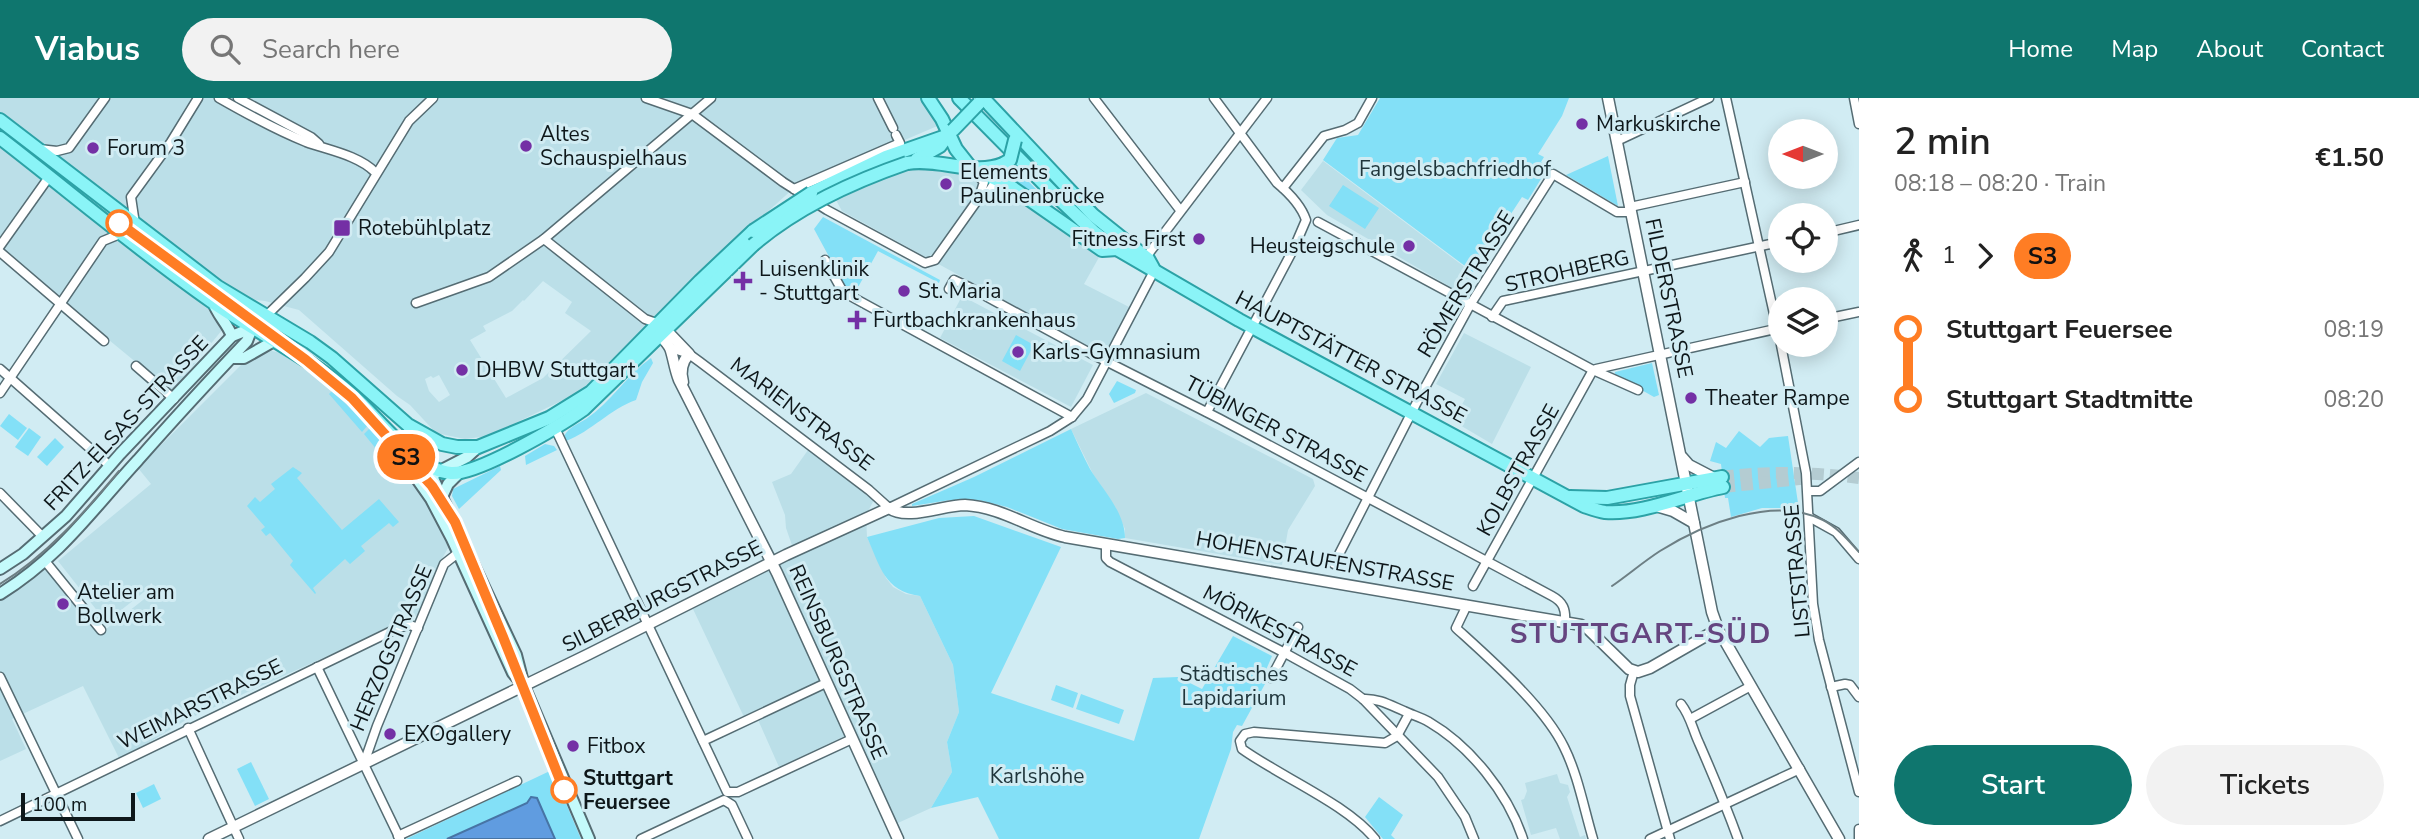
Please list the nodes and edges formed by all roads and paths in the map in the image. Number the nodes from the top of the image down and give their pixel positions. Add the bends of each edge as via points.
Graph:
1 (105, 98) edge
2 (198, 98) edge
3 (219, 98) edge
4 (238, 98) edge
5 (433, 98) edge
6 (646, 98) edge
7 (712, 98) edge
8 (878, 98) edge
9 (959, 98) edge
10 (1094, 98) edge
11 (1214, 98) edge
12 (1266, 98) edge
13 (1372, 98) edge
14 (1608, 98) edge
15 (1709, 98) edge
16 (1726, 98) edge
17 (1854, 98) edge
18 (982, 99) edge
19 (931, 104) edge
20 (993, 104) edge
21 (692, 114) junction
22 (0, 120) edge
23 (1859, 124) edge
24 (951, 132) junction
25 (1240, 133) junction
26 (1013, 134) junction
27 (0, 138) edge
28 (1617, 141) junction
29 (319, 144) junction
30 (37, 149) junction
31 (921, 152) junction
32 (1006, 164) junction
33 (971, 168) junction
34 (375, 172) junction
35 (49, 177) junction
36 (997, 179) junction
37 (1745, 182) junction
38 (1283, 188) junction
39 (794, 189) junction
40 (979, 198) junction
41 (1180, 210) junction
42 (1630, 210) junction
43 (1318, 222) dead end
44 (136, 225) junction
45 (1859, 225) edge
46 (1838, 230) edge
47 (120, 234) junction
48 (753, 238) junction
49 (544, 239) junction
50 (1768, 244) edge
51 (0, 246) edge
52 (1759, 246) junction
53 (1116, 248) junction
54 (0, 252) edge
55 (172, 252) junction
56 (1146, 257) junction
57 (825, 260) dead end
58 (156, 261) junction
59 (1154, 271) junction
60 (1643, 271) junction
61 (1768, 287) edge
62 (949, 289) dead end
63 (213, 302) junction
64 (416, 303) dead end
65 (60, 304) junction
66 (1470, 305) junction
67 (1859, 312) edge
68 (1838, 316) edge
69 (265, 317) junction
70 (1492, 317) junction
71 (1252, 327) junction
72 (252, 328) junction
73 (659, 331) junction
74 (1768, 331) edge
75 (232, 336) junction
76 (104, 341) dead end
77 (274, 341) junction
78 (671, 348) junction
79 (689, 354) junction
80 (1661, 354) junction
81 (1783, 357) edge
82 (232, 358) junction
83 (1106, 361) junction
84 (136, 366) dead end
85 (0, 369) edge
86 (1593, 370) junction
87 (10, 378) junction
88 (684, 389) junction
89 (1638, 390) dead end
90 (0, 393) edge
91 (174, 399) junction
92 (1207, 412) junction
93 (1412, 412) junction
94 (1072, 416) junction
95 (408, 425) junction
96 (555, 428) junction
97 (392, 434) junction
98 (478, 447) junction
99 (120, 454) junction
100 (1681, 457) junction
101 (1859, 462) edge
102 (133, 465) junction
103 (110, 466) junction
104 (433, 471) junction
105 (459, 473) junction
106 (1534, 477) junction
107 (1720, 480) junction
108 (1684, 482) junction
109 (1808, 491) junction
110 (0, 493) edge
111 (1570, 496) junction
112 (1619, 496) junction
113 (1688, 496) junction
114 (436, 498) junction
115 (1367, 498) junction
116 (1651, 505) junction
117 (889, 508) junction
118 (1613, 512) junction
119 (1809, 517) junction
120 (1694, 523) junction
121 (43, 537) junction
122 (1106, 544) junction
123 (458, 553) junction
124 (1859, 559) edge
125 (46, 561) junction
126 (771, 562) junction
127 (1488, 562) junction
128 (1334, 564) dead end
129 (0, 569) edge
130 (1473, 586) dead end
131 (0, 594) edge
132 (1467, 606) junction
133 (1565, 622) junction
134 (648, 624) junction
135 (418, 628) junction
136 (1298, 628) dead end
137 (1718, 629) junction
138 (101, 630) dead end
139 (507, 648) junction
140 (1285, 653) junction
141 (317, 667) junction
142 (1634, 671) junction
143 (0, 677) edge
144 (1271, 678) dead end
145 (826, 683) junction
146 (524, 686) junction
147 (1751, 686) junction
148 (1831, 687) junction
149 (1859, 697) edge
150 (1363, 699) junction
151 (1681, 704) dead end
152 (1409, 714) junction
153 (1692, 719) junction
154 (188, 729) junction
155 (1397, 736) junction
156 (852, 739) junction
157 (703, 741) junction
158 (364, 763) junction
159 (1800, 769) junction
160 (517, 781) dead end
161 (56, 792) junction
162 (1859, 792) edge
163 (728, 797) junction
164 (1726, 805) junction
165 (0, 821) edge
166 (234, 827) junction
167 (1859, 829) edge
168 (1669, 835) edge
169 (399, 837) edge
170 (78, 839) edge
171 (209, 839) edge
172 (239, 839) edge
173 (589, 839) edge
174 (641, 839) edge
175 (748, 839) edge
176 (898, 839) edge
177 (1375, 839) edge
178 (1474, 839) edge
179 (1523, 839) edge
180 (1593, 839) edge
181 (1650, 839) edge
182 (1738, 839) edge
183 (1839, 839) edge
184 (1858, 839) edge

1 - 30 street via 68,148
2 - 44 street via 131,197
3 - 29 street
4 - 29 street
5 - 34 street via 409,121
6 - 21 street
7 - 21 street
8 - 39 street via 896,135
9 - 53 main road, HAUPTSTÄTTER STRASSE via 1064,204
10 - 41 street
11 - 25 street
12 - 25 street
13 - 38 street via 1358,123 1324,136
14 - 28 street, FILDERSTRASSE
15 - 28 street
16 - 37 street, LISTSTRASSE
17 - 23 street
18 - 20 main road
18 - 24 main road, bridge
19 - 24 main road
19 - 31 main road via 933,129
20 - 26 main road
21 - 39 street
21 - 49 street
22 - 30 main road
24 - 31 main road via 940,146
24 - 33 main road
25 - 38 street
25 - 41 street
26 - 32 main road, bridge
26 - 56 main road via 1093,215
27 - 35 main road
28 - 42 street, FILDERSTRASSE
29 - 34 street
30 - 44 main road
31 - 33 main road
31 - 48 main road, bridge
31 - 48 main road, bridge via 833,182 790,205
32 - 33 main road
32 - 36 main road
33 - 36 main road, HAUPTSTÄTTER STRASSE
33 - 40 street via 984,182
34 - 69 street via 328,252
35 - 47 main road
35 - 51 street
36 - 40 street
36 - 53 main road, HAUPTSTÄTTER STRASSE via 1102,250
37 - 42 street
37 - 52 street, LISTSTRASSE
38 - 71 street via 1303,211 1306,226
39 - 40 street via 890,246 931,263
41 - 56 street
42 - 60 street, FILDERSTRASSE
42 - 66 street, RÖMERSTRASSE via 1617,212 1553,174
43 - 66 street
44 - 55 main road
45 - 46 street
47 - 58 main road
47 - 65 street via 103,241
48 - 73 main road
49 - 64 street via 489,277
49 - 73 street, MARIENSTRASSE
50 - 52 street, STROHBERG
52 - 60 street, STROHBERG
52 - 61 street, LISTSTRASSE
53 - 59 main road, HAUPTSTÄTTER STRASSE
54 - 65 street
55 - 58 main road via 169,261
55 - 69 main road
56 - 59 main road
57 - 94 street via 843,292
58 - 63 main road
59 - 71 main road, HAUPTSTÄTTER STRASSE
59 - 83 street, SILBERBURGSTRASSE
60 - 70 street, STROHBERG via 1503,301
60 - 80 street, FILDERSTRASSE
62 - 83 street, TÜBINGER STRASSE via 954,280
63 - 72 main road
63 - 75 main road
65 - 76 street
65 - 87 street
66 - 70 street
66 - 93 street, RÖMERSTRASSE
67 - 68 street
69 - 72 main road
69 - 95 main road via 332,358
70 - 86 street
71 - 92 street
71 - 93 main road, HAUPTSTÄTTER STRASSE
72 - 75 main road, FRITZ-ELSAS-STRASSE
72 - 77 main road
72 - 82 main road, FRITZ-ELSAS-STRASSE
73 - 78 street, REINSBURGSTRASSE
73 - 79 street, MARIENSTRASSE
73 - 96 main road via 594,401
73 - 98 main road via 591,392 549,418
74 - 80 street
75 - 91 main road, FRITZ-ELSAS-STRASSE
77 - 82 main road, FRITZ-ELSAS-STRASSE via 244,358
77 - 97 main road via 336,381
78 - 79 street, MARIENSTRASSE
78 - 88 street, REINSBURGSTRASSE via 673,366
79 - 88 street via 682,370
79 - 117 street, MARIENSTRASSE
80 - 86 street
80 - 100 street, FILDERSTRASSE
81 - 109 street, LISTSTRASSE
82 - 102 main road, FRITZ-ELSAS-STRASSE
83 - 92 street, TÜBINGER STRASSE
83 - 94 street, SILBERBURGSTRASSE via 1084,405
84 - 91 street
85 - 87 street
86 - 89 street
86 - 106 street, KOLBSTRASSE
87 - 90 street
87 - 103 street
88 - 126 street, REINSBURGSTRASSE
91 - 99 main road, FRITZ-ELSAS-STRASSE
92 - 115 street, TÜBINGER STRASSE
93 - 106 main road, HAUPTSTÄTTER STRASSE
93 - 115 street, RÖMERSTRASSE
94 - 117 street, SILBERBURGSTRASSE via 1050,431
95 - 98 main road via 442,444
95 - 104 main road
96 - 105 main road via 474,470
96 - 134 street
97 - 104 main road
97 - 114 main road via 398,452
98 - 104 main road via 467,457
99 - 102 main road via 127,455
99 - 103 main road, FRITZ-ELSAS-STRASSE
100 - 107 street
100 - 108 street, FILDERSTRASSE
101 - 109 street via 1820,491
102 - 125 main road, FRITZ-ELSAS-STRASSE
103 - 121 main road, FRITZ-ELSAS-STRASSE
104 - 105 main road
104 - 114 main road
105 - 114 main road
106 - 111 main road, HAUPTSTÄTTER STRASSE
106 - 127 street, KOLBSTRASSE
107 - 108 main road, HAUPTSTÄTTER STRASSE
107 - 113 main road, HAUPTSTÄTTER STRASSE
108 - 112 main road, HAUPTSTÄTTER STRASSE
108 - 113 street, FILDERSTRASSE
109 - 119 street, LISTSTRASSE
110 - 121 street
111 - 112 main road, HAUPTSTÄTTER STRASSE
111 - 118 main road, HAUPTSTÄTTER STRASSE via 1584,506
112 - 118 main road
113 - 116 main road, HAUPTSTÄTTER STRASSE
113 - 120 street, FILDERSTRASSE
114 - 123 main road
114 - 139 main road
115 - 127 street, TÜBINGER STRASSE
115 - 128 street, RÖMERSTRASSE
116 - 118 main road, HAUPTSTÄTTER STRASSE
116 - 120 street via 1674,510
117 - 122 street, HOHENSTAUFENSTRASSE via 903,514 949,506 984,507 1044,531
117 - 126 street, SILBERBURGSTRASSE
119 - 124 street via 1836,533
119 - 148 street, LISTSTRASSE via 1813,604
120 - 137 street, FILDERSTRASSE
121 - 129 main road, FRITZ-ELSAS-STRASSE
122 - 132 street, HOHENSTAUFENSTRASSE
122 - 140 street, MÖRIKESTRASSE via 1110,562
123 - 135 street, HERZOGSTRASSE via 444,564
123 - 139 main road
125 - 131 main road, FRITZ-ELSAS-STRASSE
125 - 138 street
126 - 134 street, SILBERBURGSTRASSE
126 - 145 street, REINSBURGSTRASSE
127 - 130 street, KOLBSTRASSE
127 - 133 street, TÜBINGER STRASSE via 1558,599
132 - 133 street, HOHENSTAUFENSTRASSE
132 - 180 street via 1456,628 1554,730 1572,766
133 - 142 street, HOHENSTAUFENSTRASSE via 1587,628
134 - 146 street, SILBERBURGSTRASSE
134 - 157 street
135 - 141 street, WEIMARSTRASSE via 398,628
135 - 158 street, HERZOGSTRASSE
136 - 140 street
137 - 142 street via 1650,668
137 - 147 street, FILDERSTRASSE
139 - 146 main road
140 - 144 street
140 - 150 street, MÖRIKESTRASSE
141 - 154 street, WEIMARSTRASSE
141 - 158 street
142 - 168 street via 1630,696
143 - 161 street
145 - 156 street, REINSBURGSTRASSE
145 - 157 street
146 - 158 street, SILBERBURGSTRASSE
146 - 173 main road
147 - 153 street
147 - 159 street, FILDERSTRASSE
148 - 149 street via 1850,685
148 - 162 street, LISTSTRASSE
150 - 152 street, MÖRIKESTRASSE via 1375,698
150 - 155 street
151 - 153 street
152 - 155 street
152 - 179 street, MÖRIKESTRASSE via 1430,723 1464,750 1495,786
153 - 164 street
154 - 161 street, WEIMARSTRASSE
154 - 166 street
155 - 177 street via 1385,743 1254,732 1241,739 1242,749 1346,813
155 - 178 street via 1438,776
156 - 163 street
156 - 176 street, REINSBURGSTRASSE
157 - 163 street
158 - 166 street, SILBERBURGSTRASSE
158 - 169 street
159 - 164 street
159 - 183 street, FILDERSTRASSE
160 - 169 street
161 - 165 street, WEIMARSTRASSE
161 - 170 street
163 - 174 street
163 - 175 street
164 - 168 street
164 - 182 street
166 - 171 street, SILBERBURGSTRASSE
166 - 172 street
167 - 184 street
168 - 181 street

